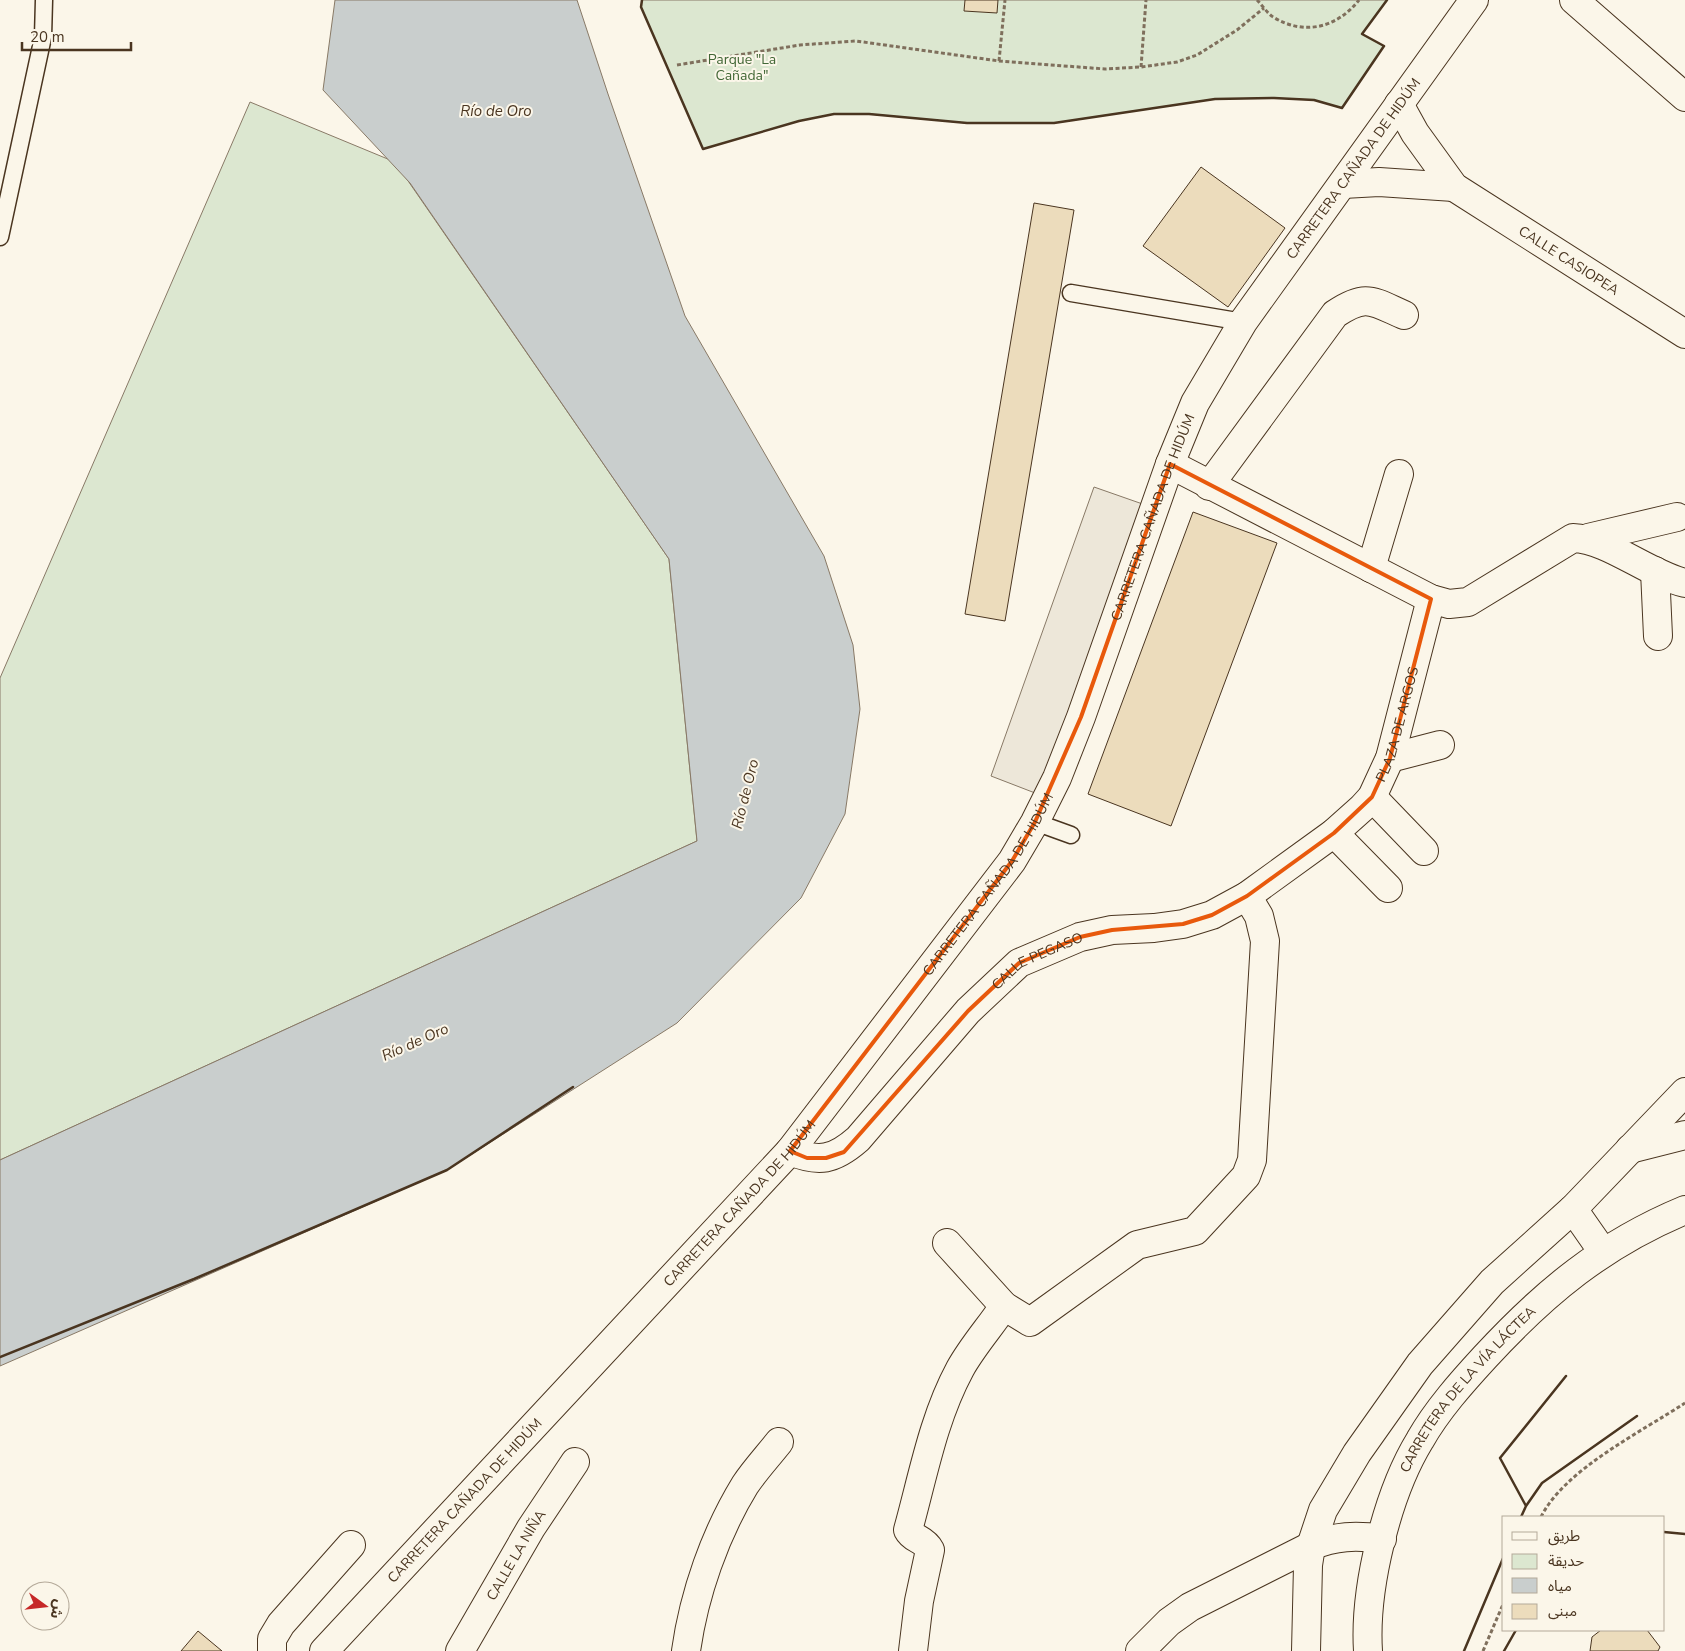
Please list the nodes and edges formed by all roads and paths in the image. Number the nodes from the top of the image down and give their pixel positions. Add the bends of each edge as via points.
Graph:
1 (44, 0) edge
2 (1005, 0) edge
3 (1146, 0) edge
4 (1257, 0) edge
5 (1359, 0) edge
6 (1474, 0) edge
7 (1574, 0) edge
8 (1264, 8) junction
9 (999, 61) junction
10 (677, 64) dead end
11 (1141, 67) junction
12 (1685, 97) edge
13 (1400, 104) junction
14 (1342, 184) junction
15 (1454, 187) junction
16 (0, 237) edge
17 (1071, 293) dead end
18 (1404, 314) dead end
19 (1243, 322) junction
20 (1685, 334) edge
21 (1170, 464) junction
22 (1399, 474) dead end
23 (1209, 486) junction
24 (1678, 516) dead end
25 (1588, 538) junction
26 (1371, 568) junction
27 (1655, 571) junction
28 (1685, 583) edge
29 (1431, 599) junction
30 (1658, 636) dead end
31 (1440, 745) dead end
32 (1390, 758) junction
33 (1372, 797) junction
34 (1035, 822) junction
35 (1334, 833) junction
36 (1071, 835) dead end
37 (1424, 851) dead end
38 (1388, 888) dead end
39 (1247, 896) junction
40 (1685, 1092) edge
41 (1685, 1135) edge
42 (1630, 1149) junction
43 (790, 1151) junction
44 (1573, 1209) junction
45 (1685, 1210) edge
46 (946, 1243) dead end
47 (1603, 1252) junction
48 (1004, 1306) junction
49 (1685, 1404) edge
50 (779, 1442) dead end
51 (575, 1462) dead end
52 (1542, 1516) edge
53 (1382, 1540) junction
54 (351, 1545) dead end
55 (1311, 1546) junction
56 (1502, 1607) edge
57 (272, 1651) edge
58 (324, 1651) edge
59 (460, 1651) edge
60 (686, 1651) edge
61 (914, 1651) edge
62 (1140, 1651) edge
63 (1306, 1651) edge
64 (1368, 1651) edge
65 (1483, 1651) edge

1 - 16 lane via 43,37
2 - 9 path
3 - 11 path
4 - 8 path
5 - 8 path via 1348,14 1324,26 1298,27 1272,16
6 - 13 street, CARRETERA CAÑADA DE HIDÚM
7 - 12 street
8 - 11 path via 1198,55 1177,62
9 - 10 path via 856,41 819,43
9 - 11 path via 1105,69
13 - 14 street, CARRETERA CAÑADA DE HIDÚM
13 - 15 street, CALLE CASIOPEA via 1415,133
14 - 15 street, CALLE CASIOPEA via 1389,182
14 - 19 street, CARRETERA CAÑADA DE HIDÚM
15 - 20 street, CALLE CASIOPEA
17 - 19 lane
18 - 23 street via 1371,300 1353,302 1335,314
19 - 21 street, CARRETERA CAÑADA DE HIDÚM via 1195,403
21 - 23 street
21 - 34 street, CARRETERA CAÑADA DE HIDÚM via 1081,717
22 - 26 street
23 - 26 street
24 - 25 street
25 - 27 street
25 - 29 street via 1573,538 1560,544 1468,602 1449,604
26 - 29 street
27 - 28 street
27 - 30 street
29 - 32 street, PLAZA DE ARGOS
31 - 32 street
32 - 33 street, PLAZA DE ARGOS
33 - 35 street, PLAZA DE ARGOS
33 - 37 street
34 - 36 lane
34 - 43 street, CARRETERA CAÑADA DE HIDÚM via 1012,861
35 - 38 street
35 - 39 street, CALLE PEGASO
39 - 43 street, CALLE PEGASO via 1212,915 1183,924 1104,932 1072,940 1018,963 968,1010 844,1152 826,1158 807,1158
39 - 48 street via 1259,916 1264,941 1252,1160 1246,1176 1195,1231 1137,1245 1030,1322
40 - 42 street
41 - 42 street
42 - 44 street
43 - 58 street, CARRETERA CAÑADA DE HIDÚM
44 - 47 street
44 - 55 street via 1492,1282 1420,1364 1357,1453 1323,1510
45 - 47 street, CARRETERA DE LA VÍA LÁCTEA via 1650,1225
46 - 48 street
47 - 53 street, CARRETERA DE LA VÍA LÁCTEA via 1526,1313 1462,1382 1420,1440 1397,1490
48 - 61 street via 960,1368 924,1465 908,1530 930,1550 919,1601
49 - 52 path via 1583,1470 1564,1486
50 - 60 street via 746,1484 721,1530 703,1580
51 - 59 street, CALLE LA NIÑA via 527,1536
53 - 55 street via 1358,1536 1327,1539
53 - 64 street, CARRETERA DE LA VÍA LÁCTEA via 1370,1595
54 - 57 street via 281,1624 272,1639
55 - 62 street via 1190,1607 1169,1622
55 - 63 street
56 - 65 path

